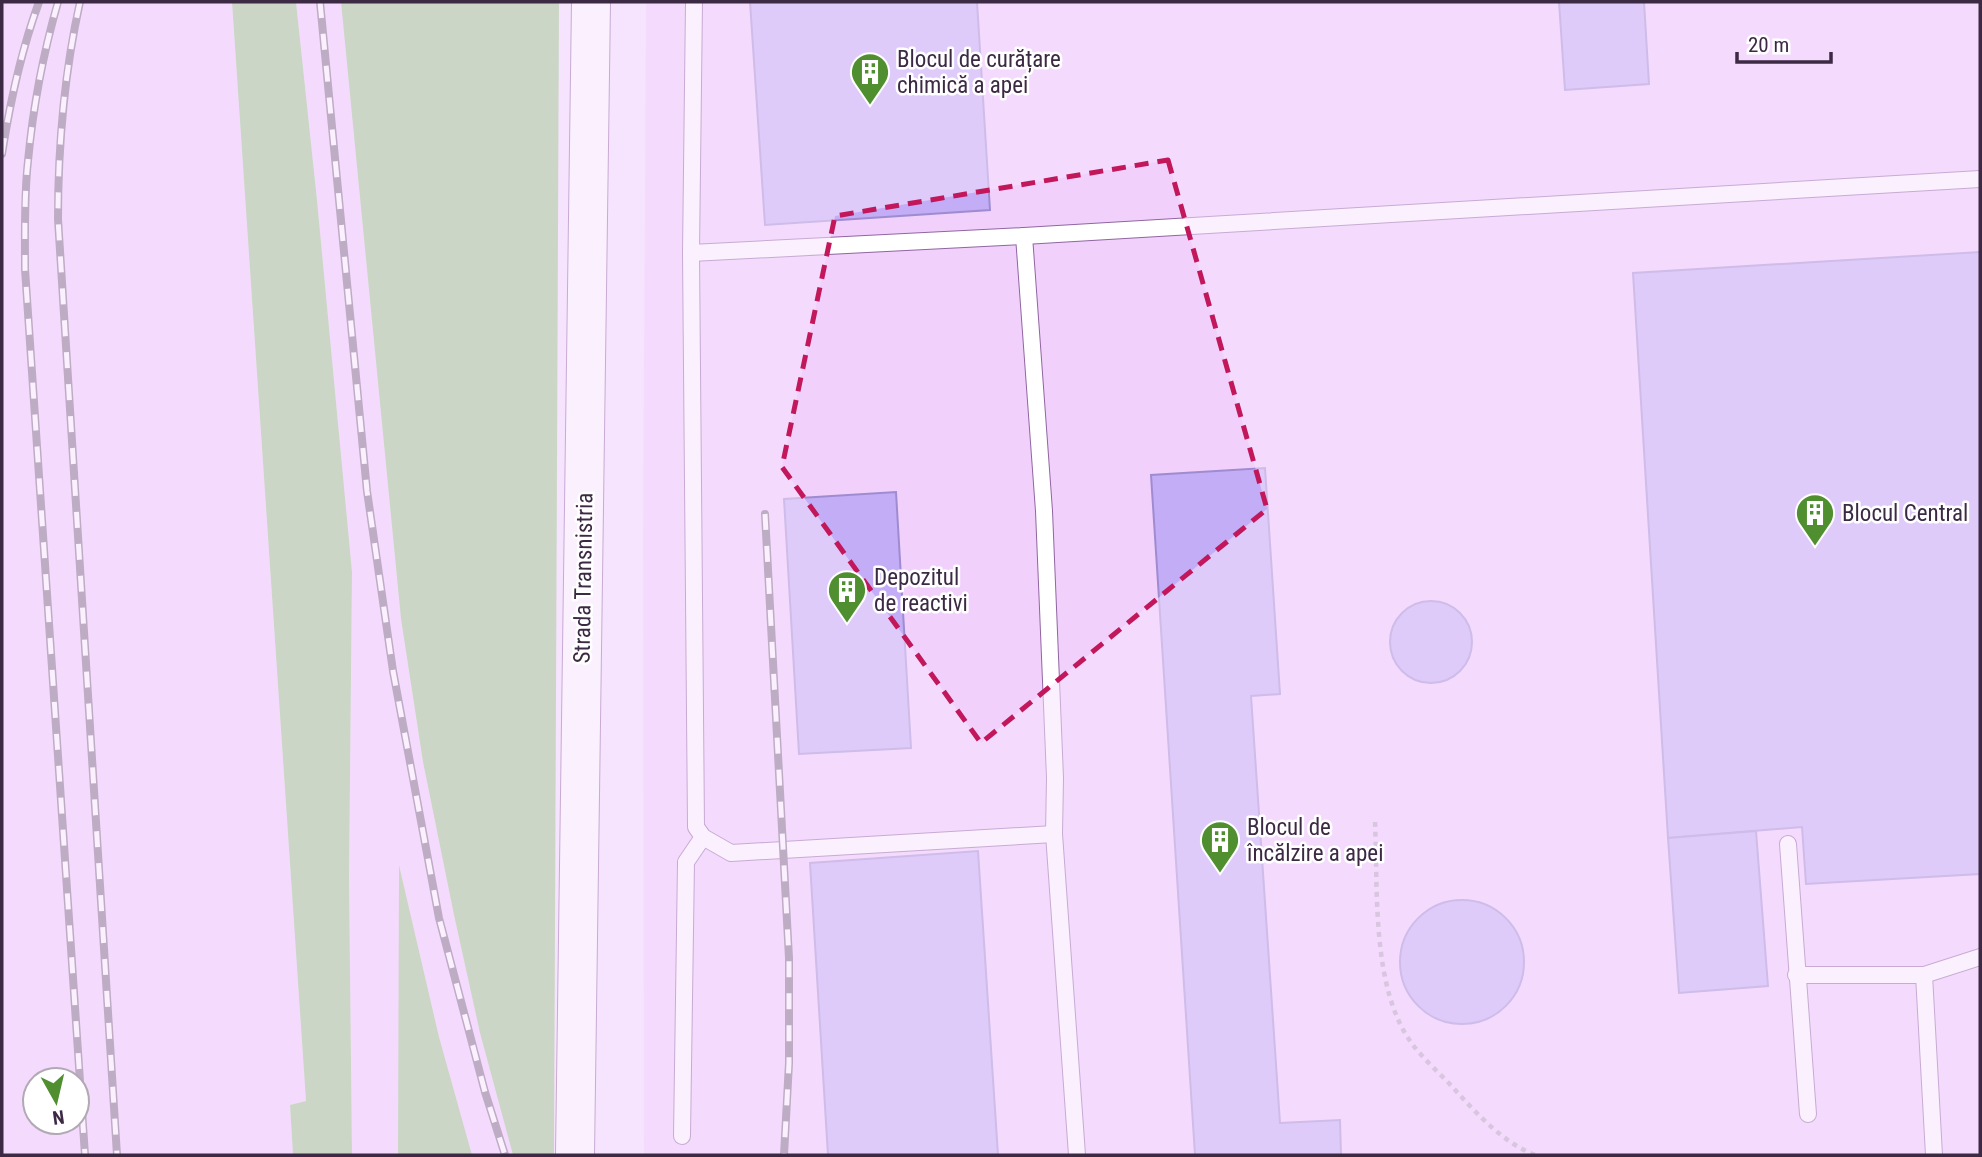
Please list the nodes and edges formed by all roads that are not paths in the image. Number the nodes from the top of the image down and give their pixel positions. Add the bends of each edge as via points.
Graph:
1 (591, 2) edge
2 (694, 2) edge
3 (1980, 179) edge
4 (1024, 236) junction
5 (691, 253) junction
6 (1054, 834) junction
7 (703, 837) junction
8 (1788, 844) dead end
9 (1980, 957) edge
10 (1796, 975) junction
11 (1924, 975) junction
12 (1808, 1114) dead end
13 (682, 1136) dead end
14 (575, 1155) edge
15 (1077, 1155) edge
16 (1934, 1155) edge

1 - 14 street, Strada Transnistria
2 - 5 lane
3 - 4 lane
4 - 5 lane
4 - 6 lane via 1044,511
5 - 7 lane via 695,785 696,827
6 - 7 lane via 731,853
6 - 15 lane
7 - 13 lane via 685,862
8 - 10 lane
9 - 11 lane
10 - 11 lane
10 - 12 lane
11 - 16 lane

